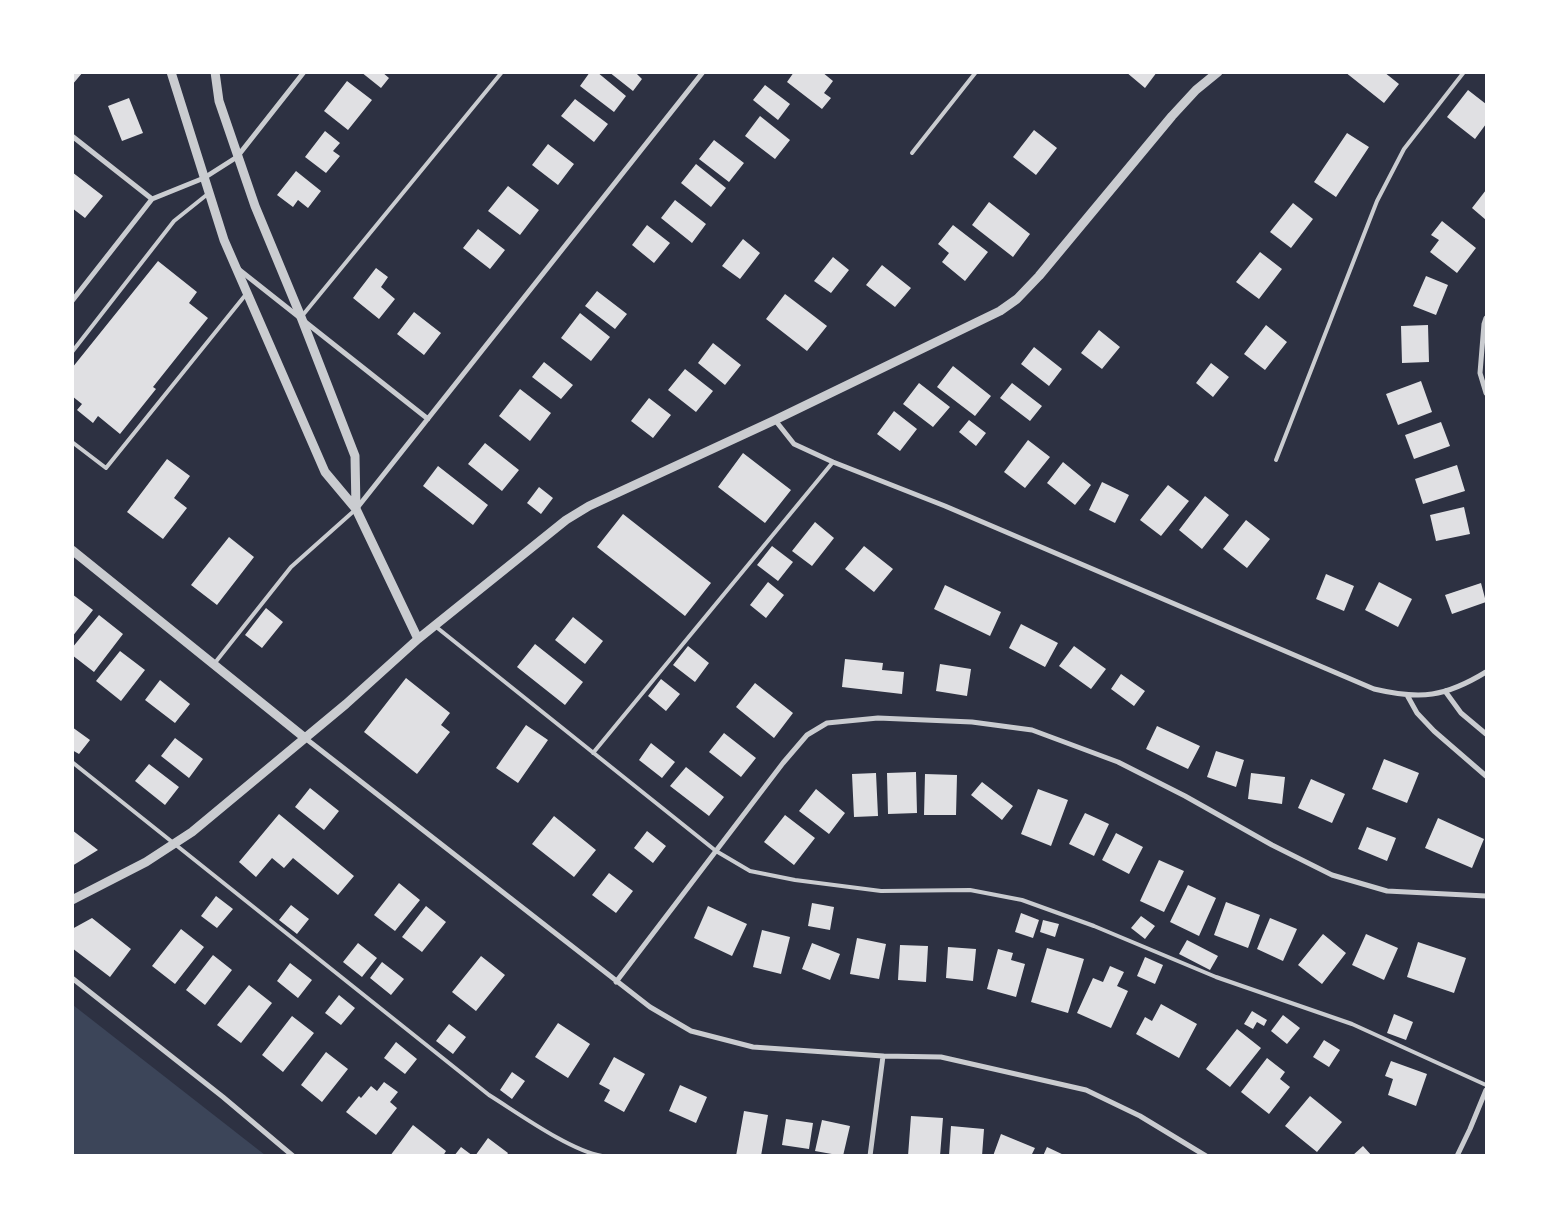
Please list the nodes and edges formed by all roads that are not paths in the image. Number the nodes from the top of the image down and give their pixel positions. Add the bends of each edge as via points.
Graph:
1 (171, 72) edge
2 (215, 72) edge
3 (304, 72) edge
4 (502, 72) edge
5 (703, 72) edge
6 (976, 72) edge
7 (1218, 72) edge
8 (1464, 72) edge
9 (72, 136) edge
10 (912, 153) dead end
11 (237, 157) junction
12 (204, 178) junction
13 (209, 193) junction
14 (152, 199) junction
15 (235, 266) junction
16 (247, 293) junction
17 (72, 301) edge
18 (301, 317) junction
19 (1486, 318) edge
20 (72, 352) edge
21 (1486, 393) edge
22 (428, 419) junction
23 (775, 420) junction
24 (72, 442) edge
25 (1276, 460) dead end
26 (834, 462) junction
27 (356, 508) junction
28 (72, 550) edge
29 (434, 626) junction
30 (418, 639) junction
31 (214, 664) junction
32 (1486, 672) edge
33 (1446, 691) junction
34 (1407, 695) junction
35 (1486, 734) edge
36 (305, 738) junction
37 (593, 753) junction
38 (72, 762) edge
39 (1486, 776) edge
40 (174, 844) junction
41 (716, 851) junction
42 (1486, 896) edge
43 (72, 900) edge
44 (72, 978) edge
45 (616, 982) junction
46 (884, 1056) junction
47 (1486, 1085) edge
48 (1486, 1090) edge
49 (293, 1156) edge
50 (602, 1156) edge
51 (870, 1156) edge
52 (1206, 1156) edge
53 (1457, 1156) edge

1 - 12 street
2 - 11 street via 219,101
3 - 11 street
4 - 18 lane
5 - 22 street
6 - 10 lane
7 - 23 street via 1172,116 1017,298 1000,311
8 - 25 lane via 1404,149 1377,201
9 - 14 street
11 - 12 street
11 - 18 street
12 - 13 street
12 - 14 street
13 - 15 street
13 - 20 lane via 174,221
14 - 17 street
15 - 16 street
15 - 18 street
16 - 24 lane via 106,468
16 - 27 street via 325,472
18 - 22 street
18 - 27 street via 355,456
19 - 21 street via 1480,373
22 - 27 street
23 - 26 street via 794,444
23 - 29 street via 589,506 566,520
26 - 34 street via 1374,689
26 - 37 lane
27 - 30 street
27 - 31 lane via 291,567
28 - 31 street
29 - 30 street
29 - 37 lane
30 - 36 street
31 - 36 street
32 - 33 street
33 - 34 street via 1424,696
33 - 35 street via 1461,713
34 - 39 street via 1417,713 1434,731
36 - 40 street
36 - 45 street
37 - 41 lane
38 - 40 lane
40 - 43 street
40 - 50 lane via 488,1095 560,1139
41 - 42 street via 782,762 807,735 827,723 878,718 972,722 1032,730 1118,762 1332,875 1387,891
41 - 45 street
41 - 47 lane via 750,871 795,880 881,891 970,890 1022,900 1216,977 1352,1024
44 - 49 street
45 - 46 street via 691,1031 753,1047
46 - 51 street
46 - 52 street via 941,1057 1086,1090 1140,1116
48 - 53 street

